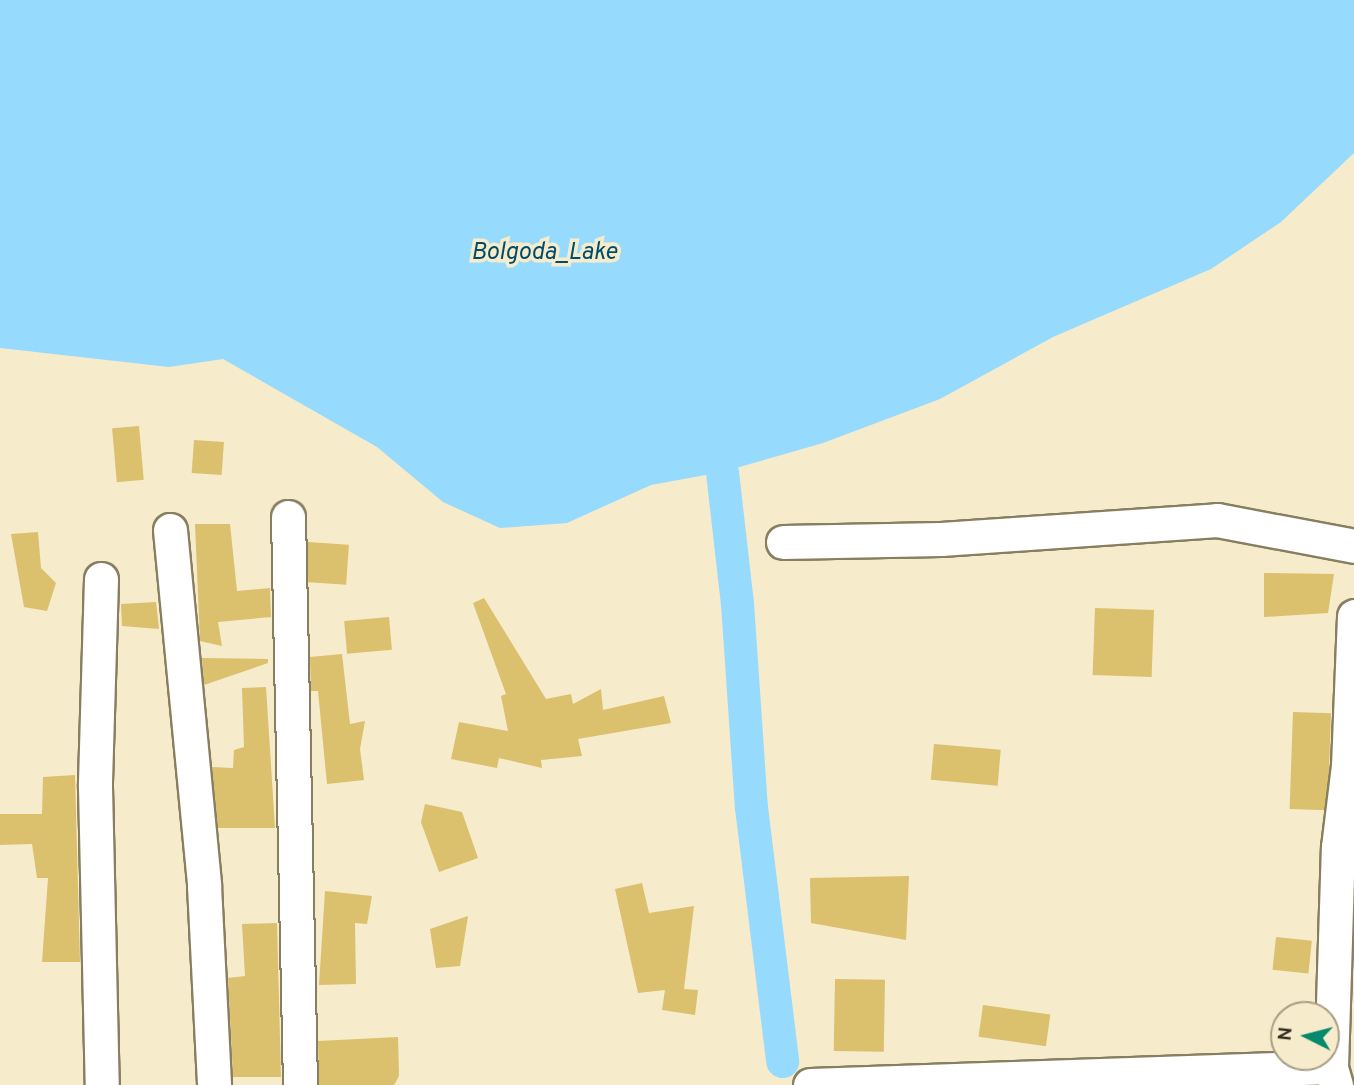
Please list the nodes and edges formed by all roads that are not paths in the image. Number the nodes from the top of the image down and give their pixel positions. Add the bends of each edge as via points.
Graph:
1 (288, 517) dead end
2 (170, 530) dead end
3 (783, 542) dead end
4 (1354, 546) edge
5 (101, 579) dead end
6 (1354, 616) edge
7 (1344, 979) edge
8 (1333, 1076) edge
9 (102, 1085) edge
10 (214, 1085) edge
11 (300, 1085) edge
12 (810, 1085) edge

1 - 11 street
2 - 10 street via 204,886
3 - 4 street via 941,539 1217,520
5 - 9 street via 95,788
6 - 7 street via 1348,766 1338,847
7 - 8 street
8 - 12 street

